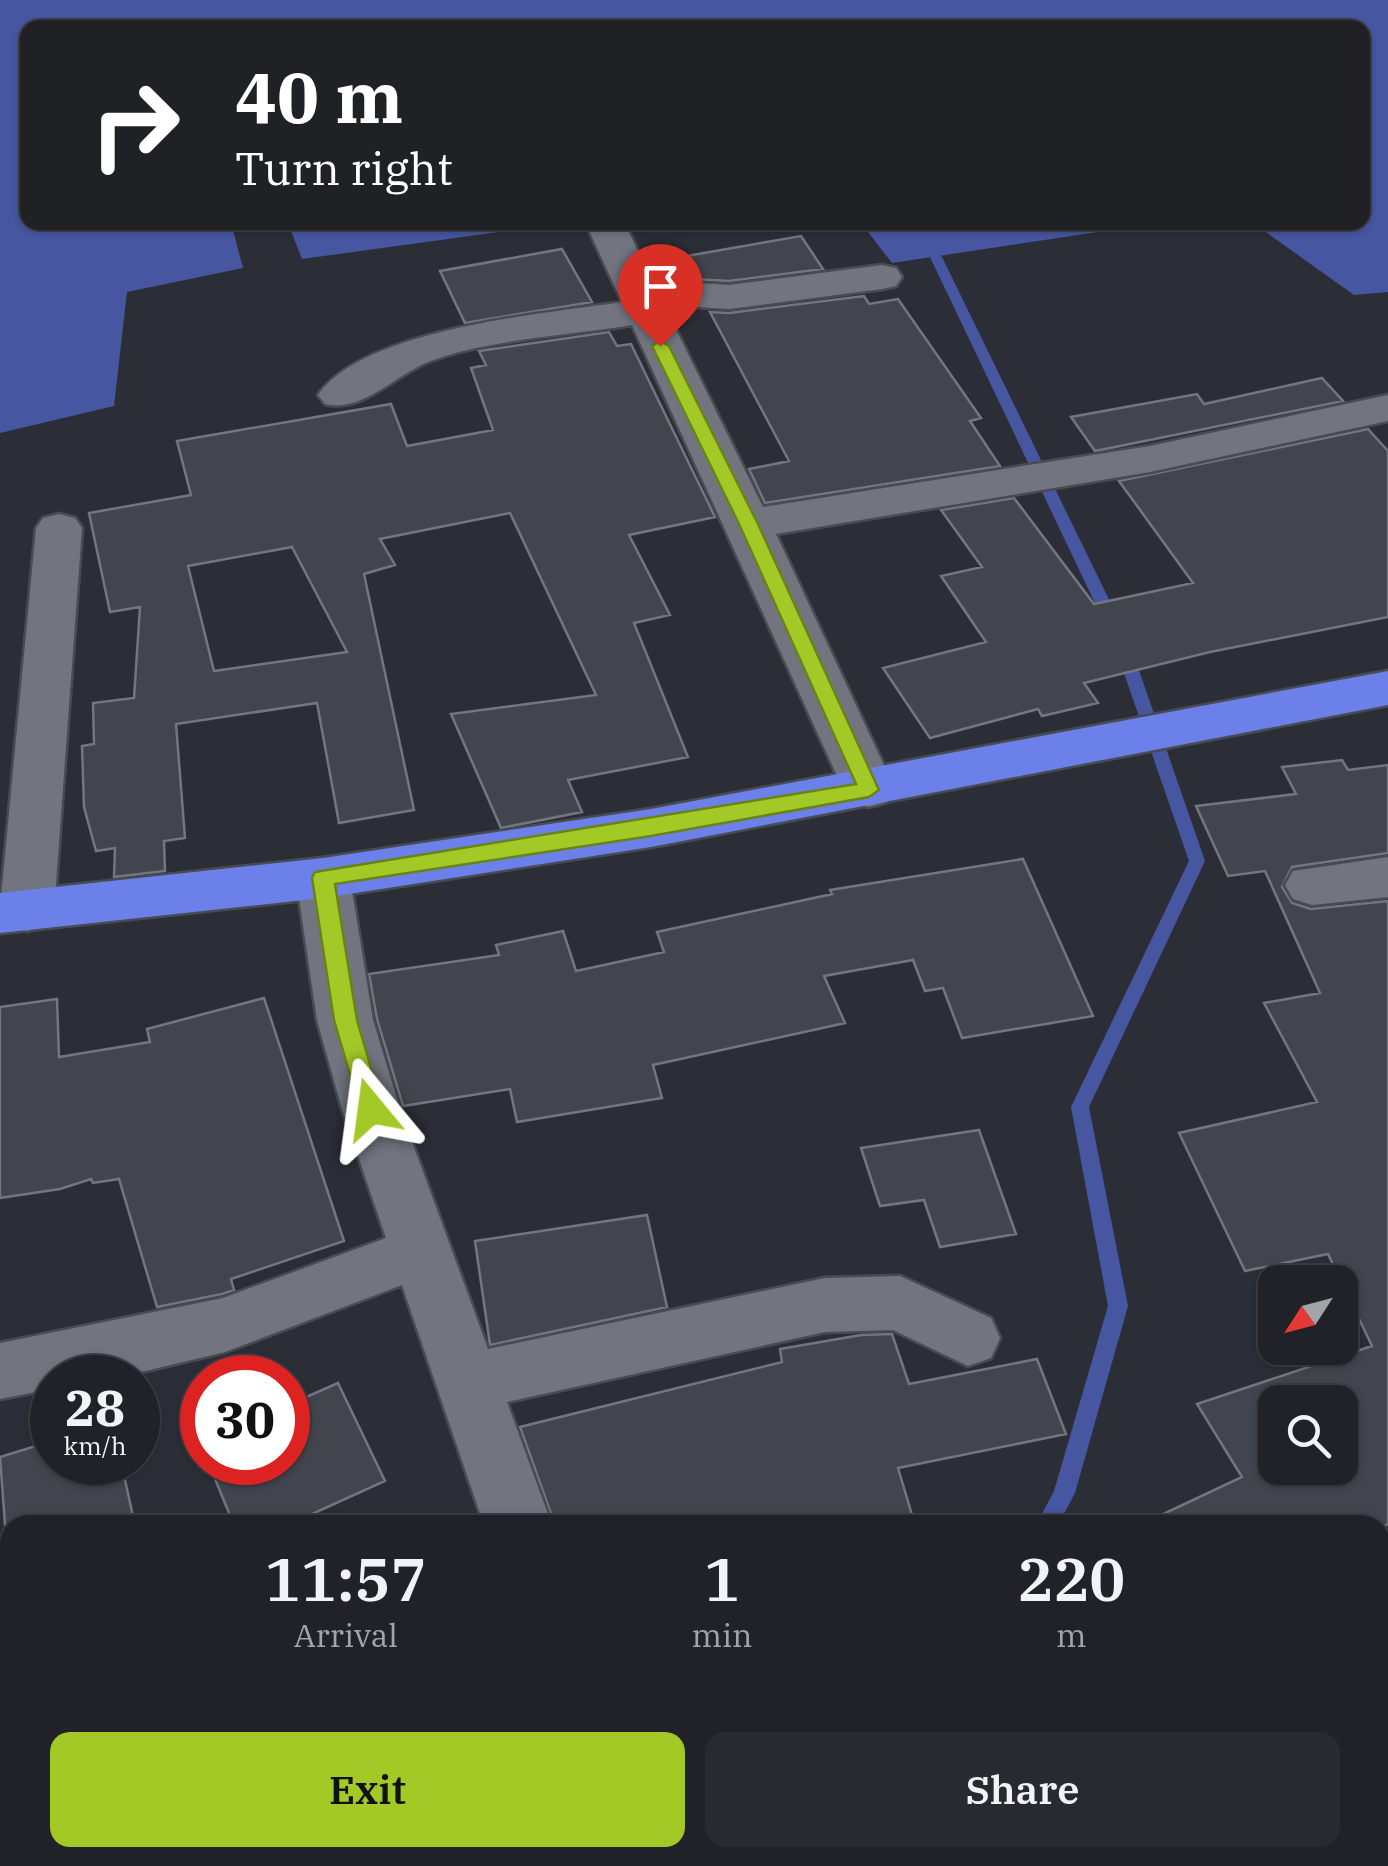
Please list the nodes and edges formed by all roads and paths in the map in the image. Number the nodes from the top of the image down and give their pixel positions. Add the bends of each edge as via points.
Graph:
1 (608, 230) edge
2 (882, 277) dead end
3 (639, 301) junction
4 (340, 394) dead end
5 (1388, 408) edge
6 (748, 524) junction
7 (59, 528) dead end
8 (1388, 688) edge
9 (869, 790) junction
10 (1388, 877) edge
11 (323, 878) junction
12 (1312, 885) dead end
13 (14, 912) edge
14 (421, 1250) junction
15 (968, 1338) dead end
16 (0, 1371) edge
17 (469, 1382) junction
18 (515, 1515) edge

1 - 3 street
2 - 3 street
3 - 4 street via 437,344
3 - 6 street
5 - 6 street via 1086,471
6 - 9 street
7 - 13 street
8 - 9 highway
9 - 11 highway
10 - 12 street
11 - 13 highway
11 - 14 street via 346,1020
14 - 16 street via 198,1332
14 - 17 street
15 - 17 street via 900,1303 838,1304
17 - 18 street

